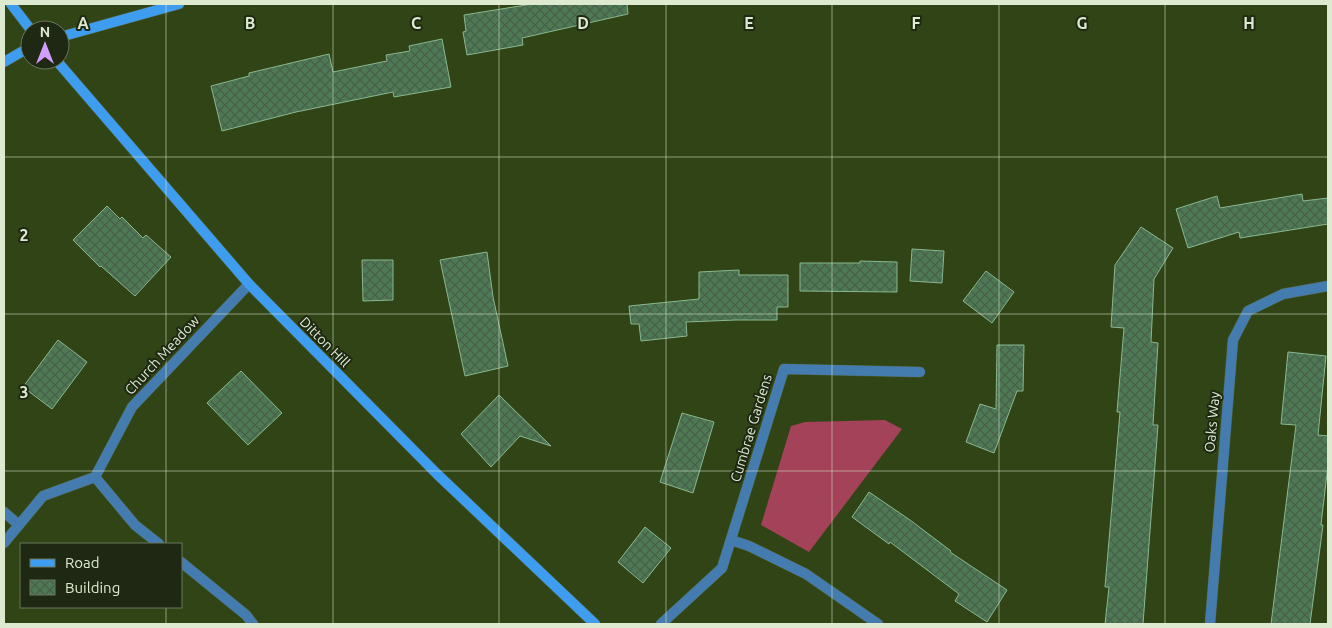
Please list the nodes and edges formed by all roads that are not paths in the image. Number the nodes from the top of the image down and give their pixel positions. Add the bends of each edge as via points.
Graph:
1 (11, 4) edge
2 (179, 4) edge
3 (23, 20) edge
4 (70, 34) edge
5 (20, 53) edge
6 (4, 62) edge
7 (65, 70) edge
8 (248, 284) junction
9 (1328, 286) edge
10 (920, 372) dead end
11 (95, 477) junction
12 (4, 512) edge
13 (19, 525) junction
14 (731, 540) junction
15 (4, 543) edge
16 (158, 543) edge
17 (182, 563) edge
18 (253, 624) edge
19 (595, 624) edge
20 (661, 624) edge
21 (878, 624) edge
22 (1210, 624) edge

1 - 3 street
2 - 4 street
5 - 6 street
7 - 8 street, Ditton Hill
8 - 11 street, Church Meadow via 132,407
8 - 19 street, Ditton Hill via 437,474
9 - 22 street, Oaks Way via 1283,294 1248,311 1232,340
10 - 14 street, Cumbrae Gardens via 784,369
11 - 13 street via 42,496
11 - 16 street via 136,525
12 - 13 street
13 - 15 street
14 - 20 street, Cumbrae Gardens via 722,568
14 - 21 street via 806,574
17 - 18 street

